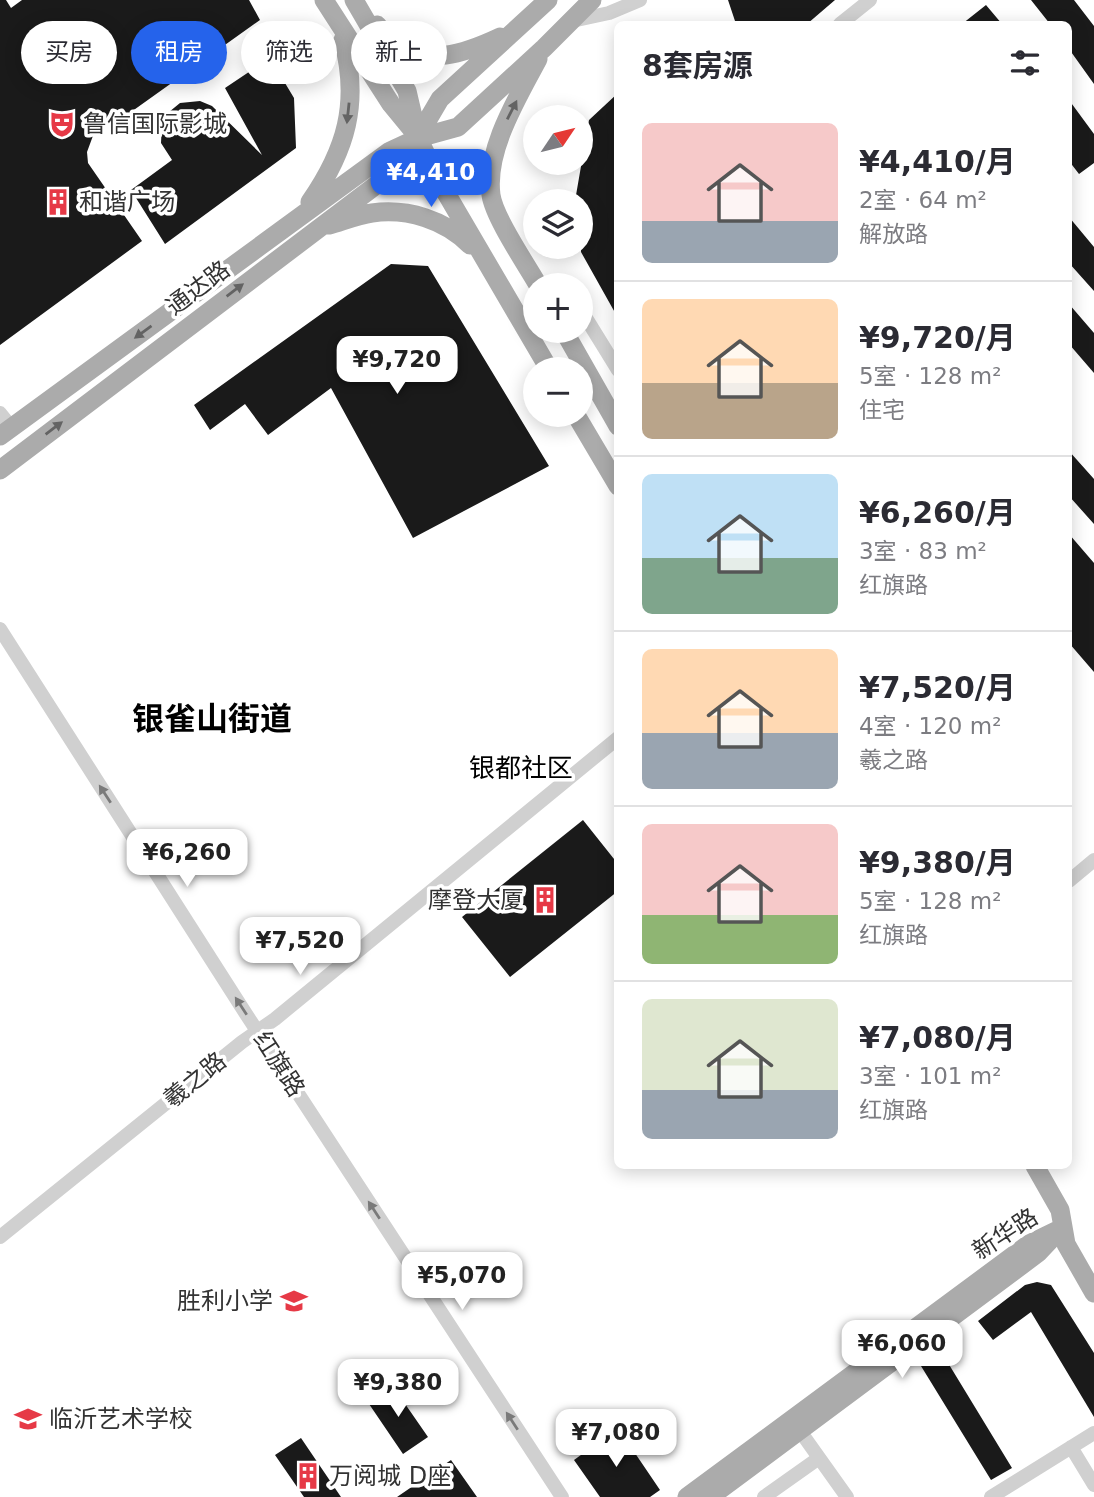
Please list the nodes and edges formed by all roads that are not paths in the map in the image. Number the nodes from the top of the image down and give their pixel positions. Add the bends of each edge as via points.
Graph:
1 (324, 0) edge
2 (592, 0) edge
3 (640, 0) edge
4 (870, 0) edge
5 (355, 1) edge
6 (544, 4) edge
7 (572, 21) junction
8 (844, 21) edge
9 (338, 22) junction
10 (544, 48) junction
11 (418, 138) junction
12 (307, 223) junction
13 (483, 259) junction
14 (531, 273) edge
15 (523, 307) edge
16 (593, 329) edge
17 (571, 343) edge
18 (542, 357) edge
19 (614, 364) edge
20 (614, 419) edge
21 (593, 425) edge
22 (4, 426) edge
23 (583, 427) edge
24 (614, 461) edge
25 (0, 470) edge
26 (614, 479) edge
27 (0, 629) edge
28 (614, 741) edge
29 (1094, 860) edge
30 (1072, 878) edge
31 (257, 1031) junction
32 (1023, 1169) edge
33 (1037, 1169) edge
34 (1062, 1228) junction
35 (0, 1237) edge
36 (1094, 1268) edge
37 (1094, 1293) edge
38 (800, 1430) junction
39 (1094, 1433) edge
40 (1071, 1447) junction
41 (819, 1458) junction
42 (1094, 1485) edge
43 (562, 1497) edge
44 (687, 1497) edge
45 (710, 1497) edge
46 (764, 1497) edge
47 (847, 1497) edge
48 (991, 1497) edge

1 - 9 main road
2 - 7 main road
3 - 7 street
4 - 8 street
5 - 6 main road via 390,41 429,57 471,50 499,38
5 - 11 main road via 407,91
6 - 11 main road, 通达路 via 440,99
7 - 10 main road
9 - 11 main road
9 -> 12 main road via 351,85 345,136
10 - 11 main road via 458,127
14 -> 10 main road via 491,195 494,159 504,124
11 - 12 main road, 通达路 via 400,167
11 - 13 main road
11 - 15 main road via 446,176
12 - 13 main road via 371,213 422,216 460,236
12 -> 22 main road, 通达路
25 -> 12 main road, 通达路
13 - 18 main road
16 - 19 street
17 - 20 main road
21 - 24 main road
23 - 26 main road
31 -> 27 street, 红旗路
28 - 31 street, 羲之路
29 - 30 street
31 - 35 street, 羲之路
43 -> 31 street, 红旗路
32 - 34 main road via 1049,1216
33 - 34 main road via 1060,1210
34 - 36 main road via 1078,1240
34 - 37 main road
34 - 38 main road, 新华路 via 1038,1253
34 - 44 main road, 新华路 via 1029,1244
38 - 41 street
38 - 45 main road, 新华路
39 - 40 street
40 - 42 street
40 - 48 street
41 - 46 street
41 - 47 street

